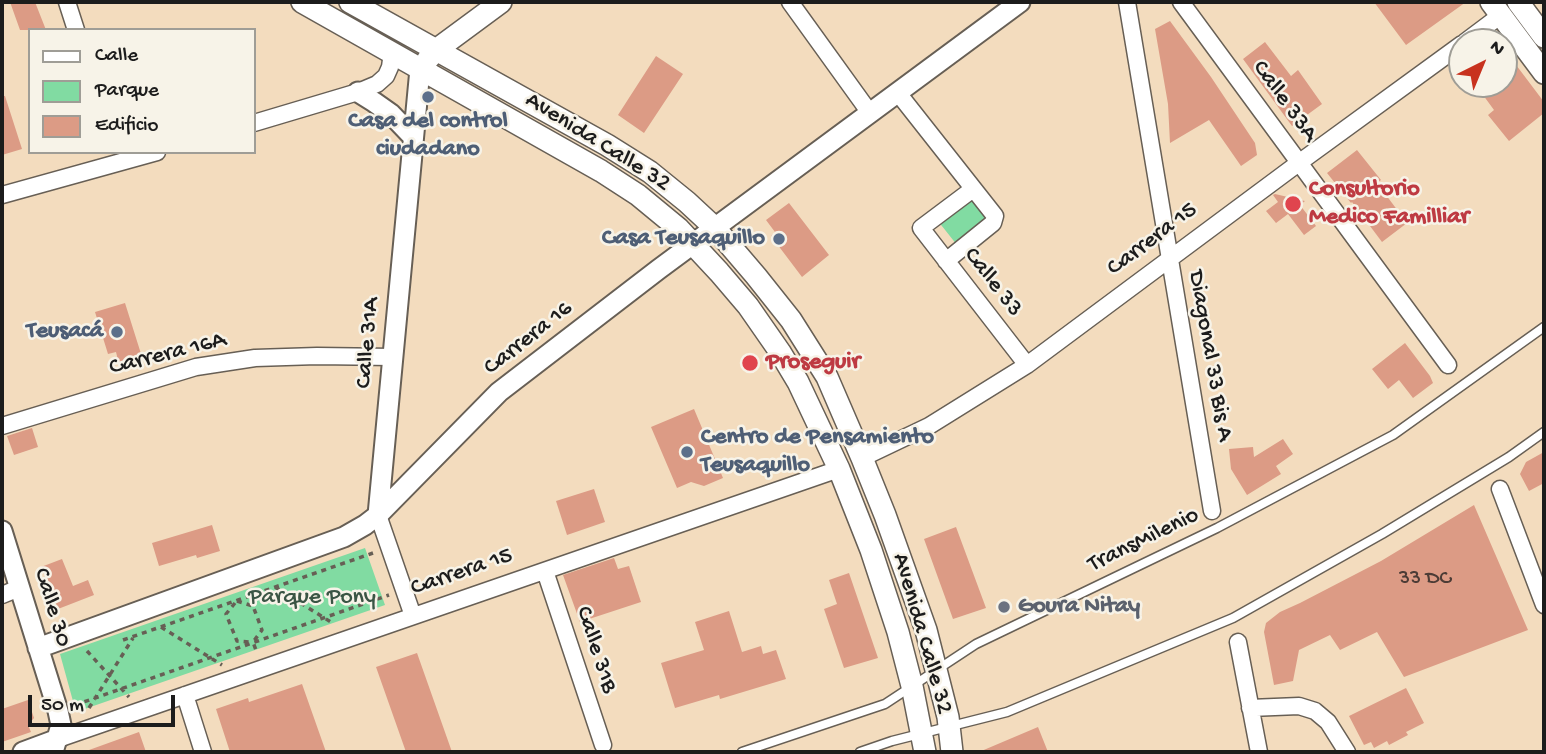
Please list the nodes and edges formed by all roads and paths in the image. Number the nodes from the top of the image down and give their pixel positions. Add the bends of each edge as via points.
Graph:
1 (67, 2) edge
2 (302, 2) edge
3 (350, 2) edge
4 (502, 2) edge
5 (790, 2) edge
6 (1020, 2) edge
7 (1127, 2) edge
8 (1181, 2) edge
9 (1518, 2) edge
10 (1496, 8) edge
11 (75, 28) edge
12 (1477, 28) edge
13 (1544, 37) edge
14 (436, 50) junction
15 (392, 53) junction
16 (1448, 54) edge
17 (420, 69) junction
18 (1544, 73) edge
19 (358, 92) junction
20 (898, 93) junction
21 (870, 113) junction
22 (256, 122) edge
23 (413, 137) junction
24 (144, 154) edge
25 (118, 158) edge
26 (1300, 162) junction
27 (973, 189) junction
28 (2, 195) edge
29 (715, 229) junction
30 (694, 244) junction
31 (1170, 258) junction
32 (946, 261) junction
33 (1544, 327) edge
34 (393, 356) junction
35 (1027, 365) junction
36 (1448, 365) dead end
37 (2, 426) edge
38 (1544, 432) edge
39 (862, 458) junction
40 (839, 469) junction
41 (1500, 489) dead end
42 (1212, 511) dead end
43 (377, 515) junction
44 (2, 531) edge
45 (389, 547) junction
46 (249, 571) junction
47 (545, 571) junction
48 (275, 587) junction
49 (404, 590) junction
50 (11, 592) edge
51 (236, 600) junction
52 (1544, 604) edge
53 (153, 606) junction
54 (413, 616) junction
55 (324, 618) junction
56 (161, 626) junction
57 (71, 635) junction
58 (134, 636) junction
59 (354, 637) junction
60 (122, 640) dead end
61 (253, 642) junction
62 (1238, 642) dead end
63 (38, 648) junction
64 (99, 648) dead end
65 (88, 652) junction
66 (77, 656) dead end
67 (211, 658) junction
68 (263, 668) junction
69 (937, 670) junction
70 (109, 675) junction
71 (239, 677) junction
72 (912, 686) junction
73 (121, 688) junction
74 (184, 695) junction
75 (96, 698) junction
76 (1250, 708) junction
77 (58, 710) junction
78 (142, 710) junction
79 (949, 727) junction
80 (62, 742) edge
81 (924, 743) edge
82 (603, 745) dead end
83 (23, 752) edge
84 (203, 752) edge
85 (743, 752) edge
86 (860, 752) edge
87 (952, 752) edge
88 (1259, 752) edge
89 (1347, 752) edge

1 - 11 street
2 - 15 main road, Avenida Calle 32
3 - 14 main road, Avenida Calle 32
4 - 14 main road
5 - 21 street
6 - 20 street, Carrera 16
7 - 31 street, Diagonal 33 Bis A
8 - 26 street, Calle 33A
9 - 13 main road
10 - 12 street, Carrera 15
10 - 18 main road
14 - 17 main road
14 - 29 main road, Avenida Calle 32 via 631,159
15 - 17 main road, Avenida Calle 32
15 - 19 street via 386,76
16 - 26 street, Carrera 15
17 - 23 street, Calle 31A
17 - 30 main road, Avenida Calle 32 via 601,171 659,211
19 - 22 street
19 - 23 street via 391,114
20 - 21 street, Carrera 16
20 - 27 street
21 - 29 street, Carrera 16
23 - 34 street, Calle 31A
24 - 25 street
25 - 28 street
26 - 31 street, Carrera 15
26 - 36 street, Calle 33A
27 - 32 street via 995,219
27 - 32 street, Calle 33 via 921,228
29 - 30 street, Carrera 16
29 - 39 main road, Avenida Calle 32 via 810,349
30 - 40 main road, Avenida Calle 32 via 748,306 780,352
30 - 43 street, Carrera 16 via 499,392
31 - 35 street, Carrera 15
31 - 42 street, Diagonal 33 Bis A
32 - 35 street, Calle 33
33 - 69 lane, TransMilenio via 1393,435 1217,528 976,644
34 - 37 street, Carrera 16A via 255,358 196,367
34 - 43 street, Calle 31A
35 - 39 street, Carrera 15 via 929,426
38 - 79 lane via 1382,534 1233,618 1007,712
39 - 69 main road, Avenida Calle 32 via 906,571
40 - 47 street, Carrera 15
40 - 72 main road, Avenida Calle 32 via 871,550
41 - 52 street
43 - 45 street, Calle 31A
43 - 46 street, Carrera 16 via 344,537
44 - 50 street, Calle 30
45 - 48 path
45 - 49 street, Calle 31A
46 - 48 path
46 - 53 street, Carrera 16
47 - 54 street, Carrera 15
47 - 82 street, Calle 31B
48 - 51 path
48 - 55 path
49 - 54 street, Calle 31A
49 - 55 path
50 - 63 street, Calle 30
51 - 56 path
51 - 61 path via 253,606 262,630
51 - 61 path via 226,614 237,641
53 - 57 street, Carrera 16
53 - 58 path
54 - 59 street, Carrera 15
55 - 59 path
55 - 61 path
56 - 58 path
56 - 67 path
57 - 63 street, Carrera 16
57 - 65 path
58 - 60 path
58 - 70 path
59 - 68 street, Carrera 15
61 - 67 path
61 - 68 path
62 - 76 street
63 - 77 street, Calle 30
64 - 65 path
65 - 66 path
65 - 70 path
67 - 71 path
67 - 73 path
68 - 71 street, Carrera 15
69 - 72 lane, TransMilenio
69 - 79 main road, Avenida Calle 32
70 - 73 path
70 - 75 path
71 - 74 street, Carrera 15
72 - 81 main road, Avenida Calle 32
72 - 85 lane, TransMilenio via 885,704
73 - 75 path
73 - 78 path
74 - 78 street, Carrera 15
74 - 84 street
75 - 77 path
75 - 80 path
76 - 88 street
76 - 89 street via 1299,706 1315,711
77 - 80 street, Calle 30
78 - 80 street, Carrera 15
79 - 81 lane
79 - 87 main road, Avenida Calle 32
80 - 83 street, Carrera 15
81 - 86 lane via 892,741

